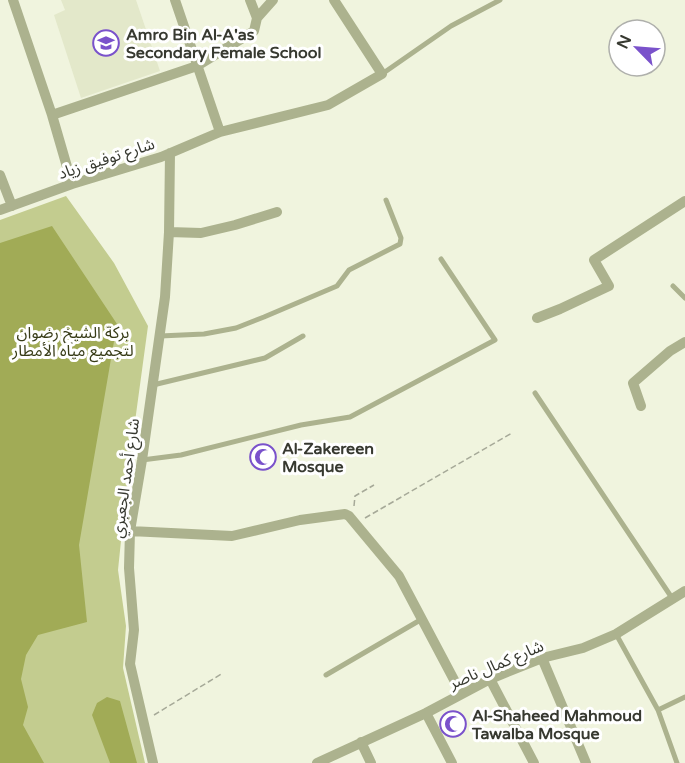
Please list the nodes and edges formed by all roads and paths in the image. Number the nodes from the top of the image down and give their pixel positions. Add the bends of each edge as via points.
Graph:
1 (13, 0) edge
2 (175, 0) edge
3 (250, 0) edge
4 (273, 0) edge
5 (334, 0) edge
6 (500, 0) edge
7 (257, 18) junction
8 (197, 66) junction
9 (382, 74) junction
10 (52, 115) junction
11 (220, 132) junction
12 (170, 153) junction
13 (0, 175) edge
14 (72, 184) junction
15 (386, 200) dead end
16 (685, 201) edge
17 (12, 206) junction
18 (0, 210) edge
19 (277, 212) dead end
20 (168, 232) junction
21 (441, 259) dead end
22 (673, 286) dead end
23 (685, 298) edge
24 (537, 318) dead end
25 (160, 336) junction
26 (303, 336) dead end
27 (685, 342) edge
28 (153, 385) junction
29 (535, 393) dead end
30 (641, 405) dead end
31 (512, 433) dead end
32 (142, 460) junction
33 (374, 485) dead end
34 (355, 521) junction
35 (130, 531) junction
36 (685, 591) edge
37 (672, 598) junction
38 (422, 619) junction
39 (616, 634) junction
40 (542, 658) junction
41 (223, 673) dead end
42 (326, 675) dead end
43 (490, 679) junction
44 (461, 693) junction
45 (685, 697) edge
46 (657, 710) junction
47 (426, 713) junction
48 (142, 722) junction
49 (362, 742) junction
50 (153, 763) edge
51 (317, 763) edge
52 (372, 763) edge
53 (452, 763) edge
54 (534, 763) edge
55 (586, 763) edge
56 (677, 763) edge

1 - 10 street
2 - 8 street
3 - 7 street
4 - 7 street
5 - 9 street
6 - 9 lane via 451,27
7 - 8 street via 254,31
8 - 10 street
8 - 11 street
9 - 11 street, شارع توفيق زياد via 328,105
10 - 14 street
11 - 12 street, شارع توفيق زياد
12 - 14 street, شارع توفيق زياد
12 - 20 street, شارع أحمد الجعبري
13 - 17 street
14 - 17 street, شارع توفيق زياد
15 - 25 lane via 400,244 348,270 337,286 236,328
16 - 24 street via 594,260 609,285
17 - 18 street, شارع توفيق زياد
19 - 20 street via 201,233
20 - 25 street, شارع أحمد الجعبري
21 - 32 lane via 495,340 350,417
22 - 23 lane
25 - 28 street, شارع أحمد الجعبري
26 - 28 lane via 265,358
27 - 30 street via 633,383
28 - 32 street, شارع أحمد الجعبري
29 - 37 lane
31 - 34 path
32 - 35 street, شارع أحمد الجعبري
33 - 34 path via 355,496
34 - 35 street via 345,514 334,515 232,536
34 - 38 street via 399,576
35 - 48 street, شارع أحمد الجعبري via 134,630 130,664
36 - 37 street, شارع كمال ناصر
37 - 39 street, شارع كمال ناصر
38 - 42 lane
38 - 44 street
39 - 40 street, شارع كمال ناصر via 583,648
39 - 46 lane
40 - 43 street, شارع كمال ناصر
40 - 55 street
41 - 48 path
43 - 44 street, شارع كمال ناصر
43 - 54 street
44 - 47 street, شارع كمال ناصر
45 - 46 lane
46 - 56 lane
47 - 49 street, شارع كمال ناصر
47 - 53 street
48 - 50 street, شارع أحمد الجعبري
49 - 51 street, شارع كمال ناصر
49 - 52 street

